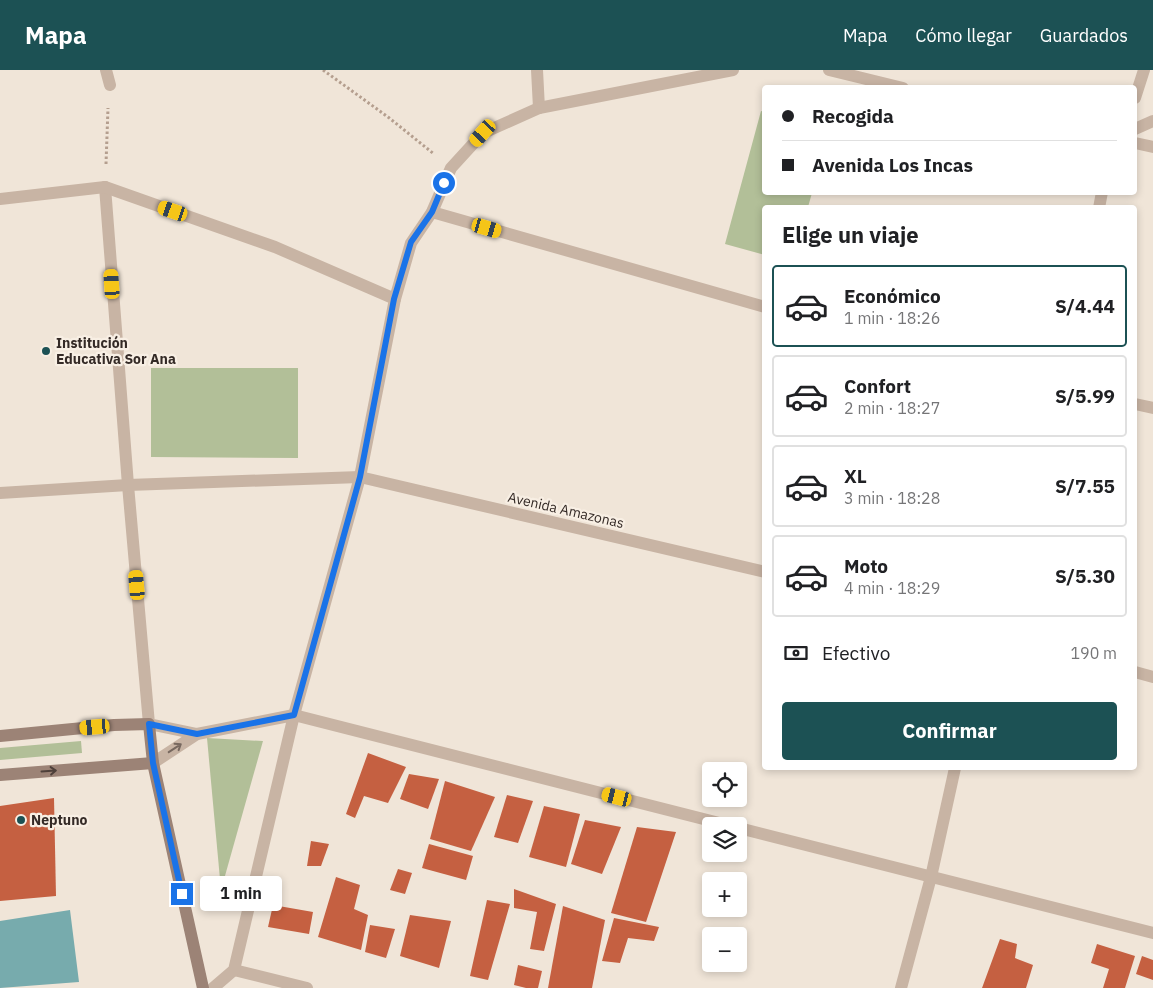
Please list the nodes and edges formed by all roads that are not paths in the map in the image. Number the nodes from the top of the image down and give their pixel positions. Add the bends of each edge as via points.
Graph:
1 (106, 70) edge
2 (537, 70) edge
3 (733, 70) edge
4 (829, 70) edge
5 (1144, 70) edge
6 (110, 85) road end
7 (891, 85) edge
8 (1137, 92) edge
9 (538, 108) junction
10 (1153, 121) edge
11 (1137, 128) edge
12 (1137, 143) edge
13 (1153, 147) edge
14 (105, 187) junction
15 (0, 199) edge
16 (432, 212) junction
17 (394, 299) junction
18 (762, 306) edge
19 (1137, 404) edge
20 (1153, 408) edge
21 (360, 477) junction
22 (128, 485) junction
23 (0, 493) edge
24 (762, 571) edge
25 (1137, 673) edge
26 (1153, 677) edge
27 (294, 715) junction
28 (149, 724) junction
29 (197, 734) junction
30 (0, 736) edge
31 (153, 763) junction
32 (955, 770) edge
33 (0, 775) edge
34 (702, 819) edge
35 (747, 830) edge
36 (932, 877) junction
37 (1153, 933) edge
38 (234, 970) junction
39 (203, 988) edge
40 (213, 988) edge
41 (307, 988) edge
42 (901, 988) edge

1 - 6 street
2 - 9 street
3 - 9 street
4 - 7 street
5 - 8 street
9 - 16 street via 483,133 451,168
10 - 11 street
12 - 13 street
14 - 15 street
14 - 17 street via 275,247
14 - 22 street
16 - 17 street via 411,242
16 - 18 street
17 - 21 street
19 - 20 street
21 - 22 street, Avenida Amazonas
21 - 24 street, Avenida Amazonas
21 - 27 street
22 - 23 street, Avenida Amazonas
22 - 28 street
25 - 26 street
27 - 29 street
27 - 34 street
27 - 38 street
28 - 29 street
28 - 30 main road
28 - 31 main road
31 -> 29 street
33 -> 31 main road
31 - 39 main road
32 - 36 street
35 - 36 street
36 - 37 street
36 - 42 street
38 - 40 street
38 - 41 street

